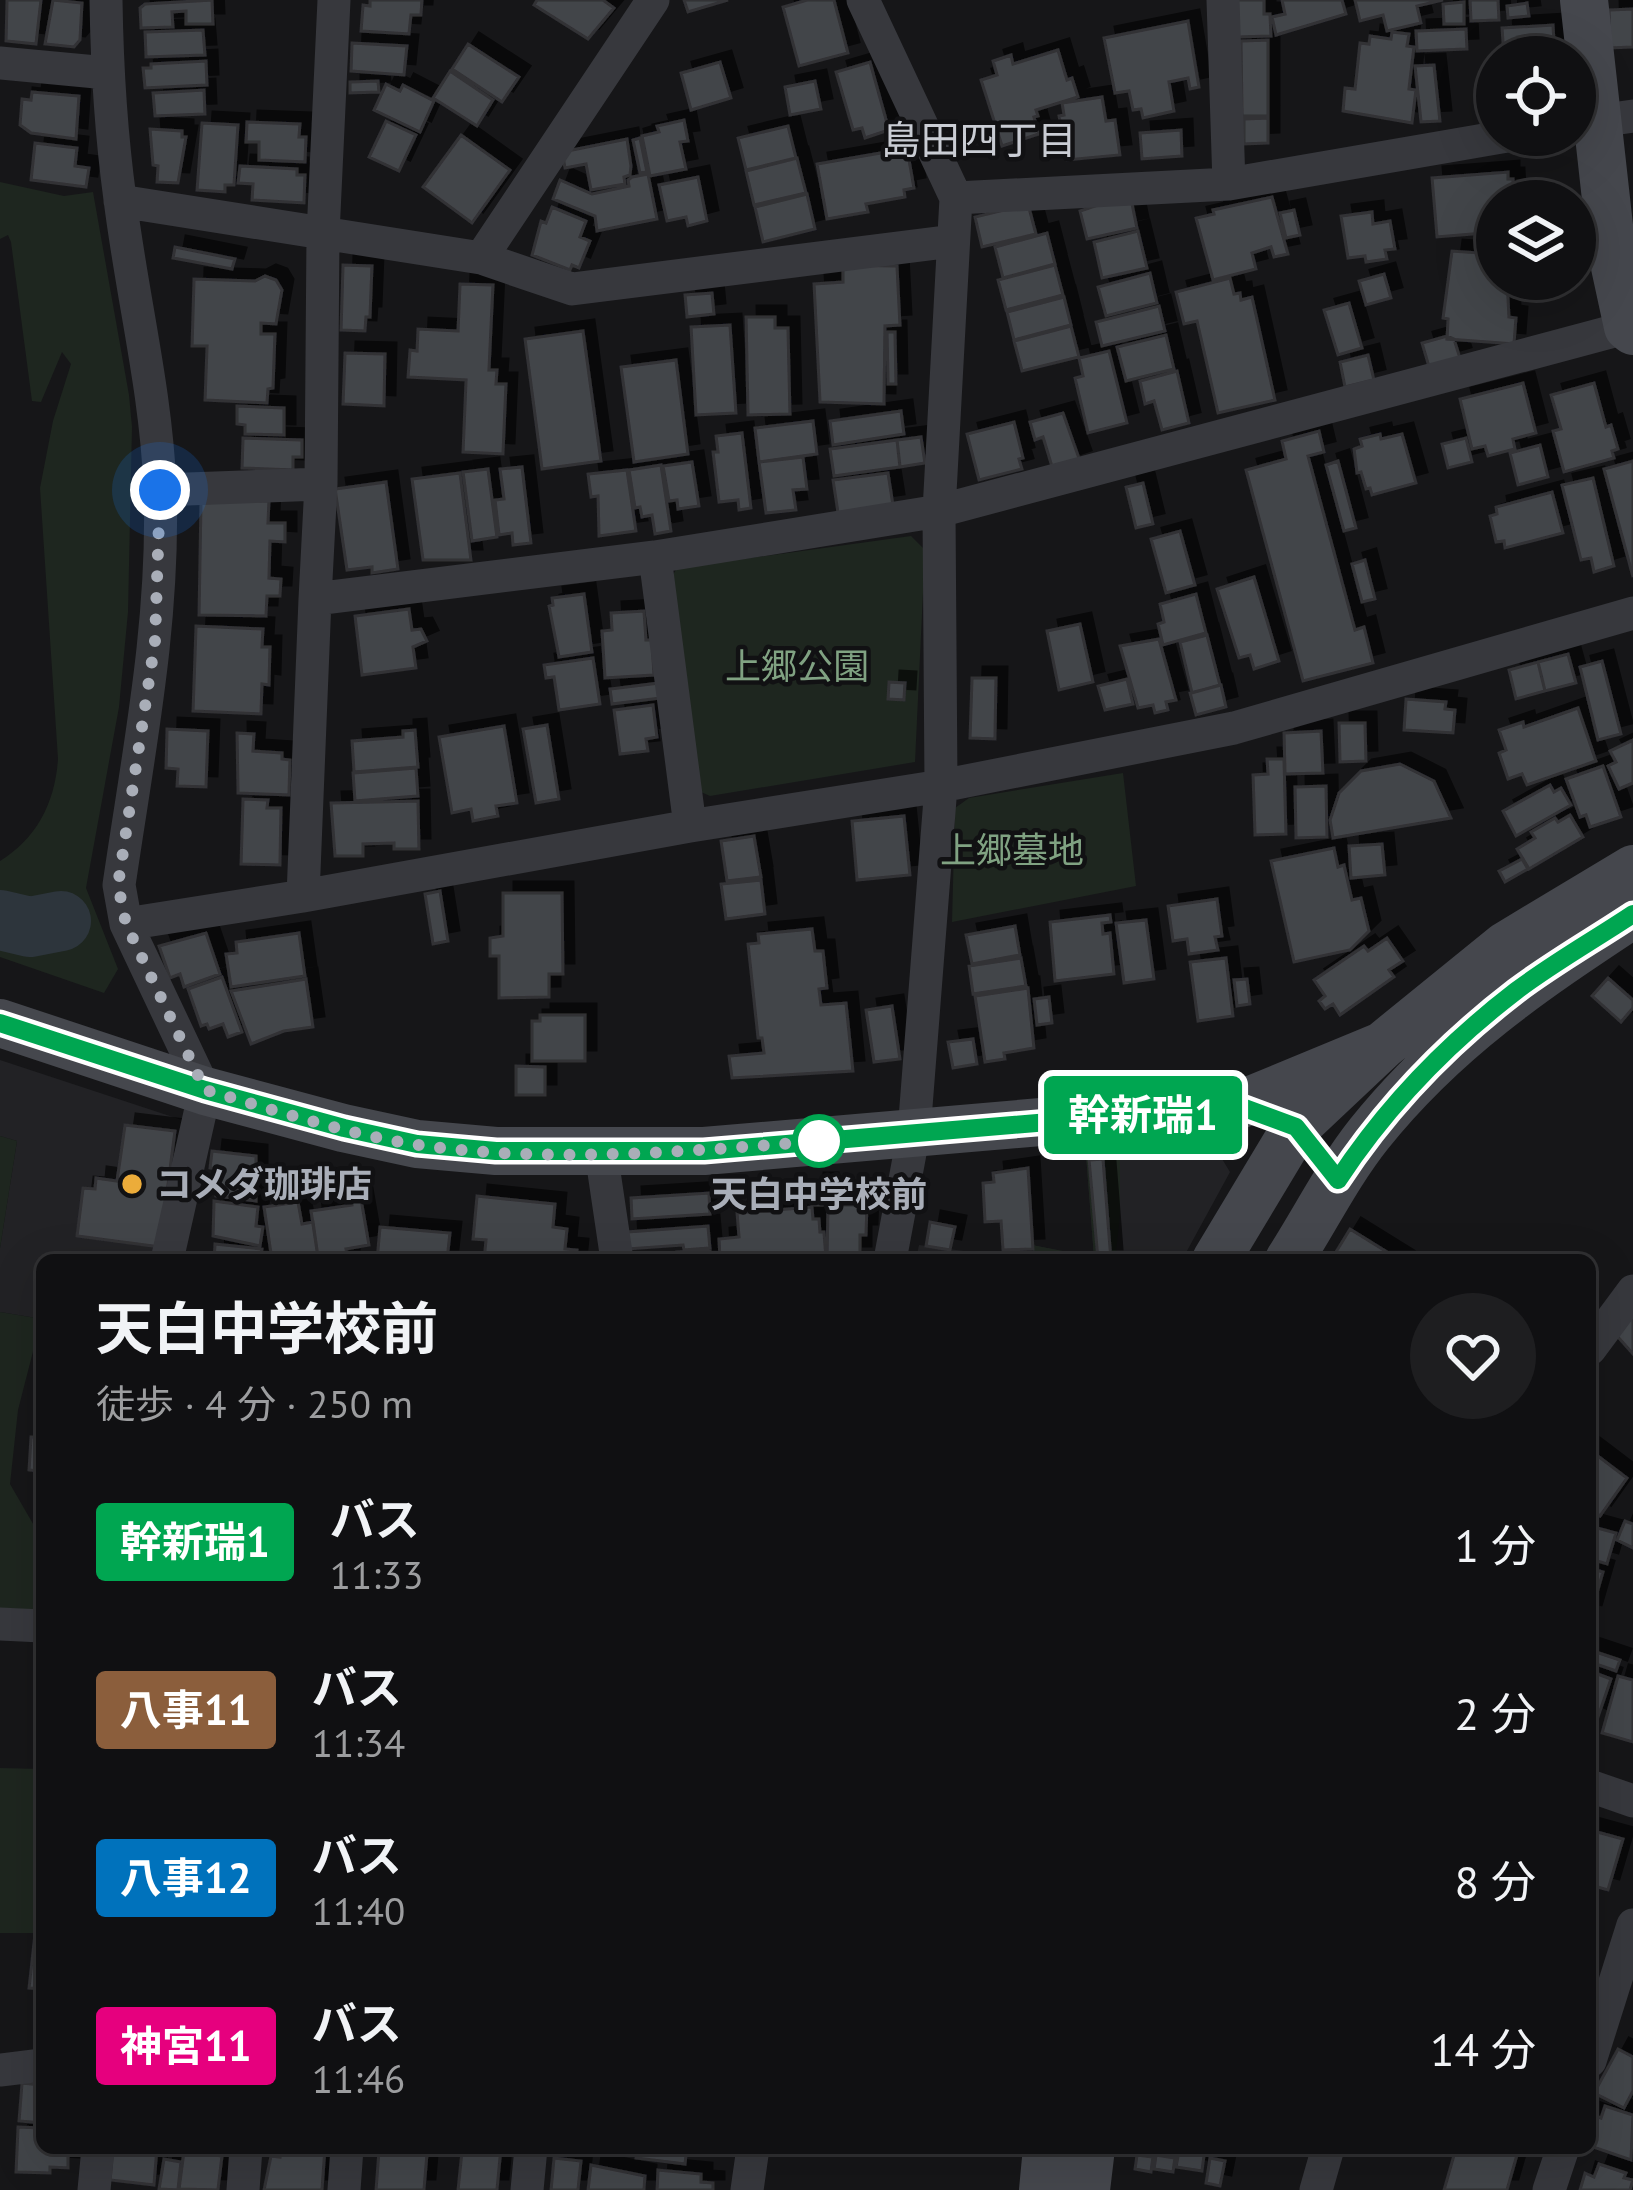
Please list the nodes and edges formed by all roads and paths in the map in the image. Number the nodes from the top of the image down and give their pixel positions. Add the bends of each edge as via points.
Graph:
1 (106, 0) edge
2 (334, 0) edge
3 (653, 0) edge
4 (863, 0) edge
5 (1223, 0) edge
6 (1583, 0) edge
7 (0, 63) edge
8 (107, 73) junction
9 (1601, 120) edge
10 (1476, 142) edge
11 (1229, 184) junction
12 (956, 198) junction
13 (120, 201) junction
14 (323, 234) junction
15 (953, 241) junction
16 (481, 258) junction
17 (1631, 328) edge
18 (321, 484) junction
19 (160, 490) junction
20 (939, 511) junction
21 (655, 557) junction
22 (315, 599) junction
23 (1633, 613) edge
24 (941, 786) junction
25 (690, 826) junction
26 (1633, 868) edge
27 (303, 896) junction
28 (1633, 914) edge
29 (126, 924) junction
30 (0, 1023) edge
31 (1382, 1046) junction
32 (205, 1090) junction
33 (1239, 1106) junction
34 (1296, 1127) junction
35 (914, 1132) junction
36 (602, 1152) junction
37 (1338, 1180) junction
38 (168, 1254) edge
39 (615, 1254) edge
40 (891, 1254) edge
41 (1220, 1254) edge
42 (1293, 1254) edge
43 (1633, 1291) edge
44 (1596, 1341) edge
45 (0, 1624) edge
46 (36, 1626) edge
47 (1596, 1788) edge
48 (1633, 1801) edge
49 (1633, 1925) edge
50 (1596, 2042) edge
51 (36, 2066) edge
52 (0, 2071) edge
53 (98, 2154) edge
54 (246, 2154) edge
55 (346, 2154) edge
56 (530, 2154) edge
57 (752, 2154) edge
58 (1046, 2154) edge
59 (1090, 2154) edge
60 (1326, 2154) edge
61 (1561, 2154) edge
62 (101, 2189) edge
63 (243, 2190) edge
64 (344, 2190) edge
65 (527, 2190) edge
66 (747, 2190) edge
67 (1043, 2190) edge
68 (1086, 2190) edge
69 (1316, 2190) edge
70 (1550, 2190) edge

1 - 8 street
2 - 14 street
3 - 16 street
4 - 12 street
5 - 11 street
6 - 9 main road
7 - 8 street
8 - 13 street
9 - 17 main road via 1612,253
10 - 11 street
11 - 12 street
12 - 15 street
13 - 14 street
13 - 19 street
14 - 16 street
14 - 18 street
15 - 16 street via 572,289
15 - 20 street
17 - 20 street
18 - 19 street
18 - 22 street
19 - 29 street via 155,641 118,885
20 - 21 street
20 - 24 street
21 - 22 street
21 - 25 street
22 - 27 street
23 - 24 street via 1234,728
24 - 25 street
24 - 35 street
25 - 27 street
26 - 31 main road via 1505,946
27 - 29 street
28 - 37 main road via 1516,991 1421,1073
29 - 32 street
30 - 32 main road
31 - 33 main road
31 - 34 main road
32 - 36 main road via 417,1144
32 - 38 street
33 - 34 main road
33 - 35 main road
34 - 37 main road
34 - 41 main road
35 - 36 main road
35 - 40 street
36 - 39 street
37 - 42 main road
43 - 44 street
45 - 46 street
47 - 48 street
49 - 50 street
51 - 52 street
53 - 62 street
54 - 63 street
55 - 64 street
56 - 65 street
57 - 66 street
58 - 67 main road
59 - 68 main road
60 - 69 street
61 - 70 street

